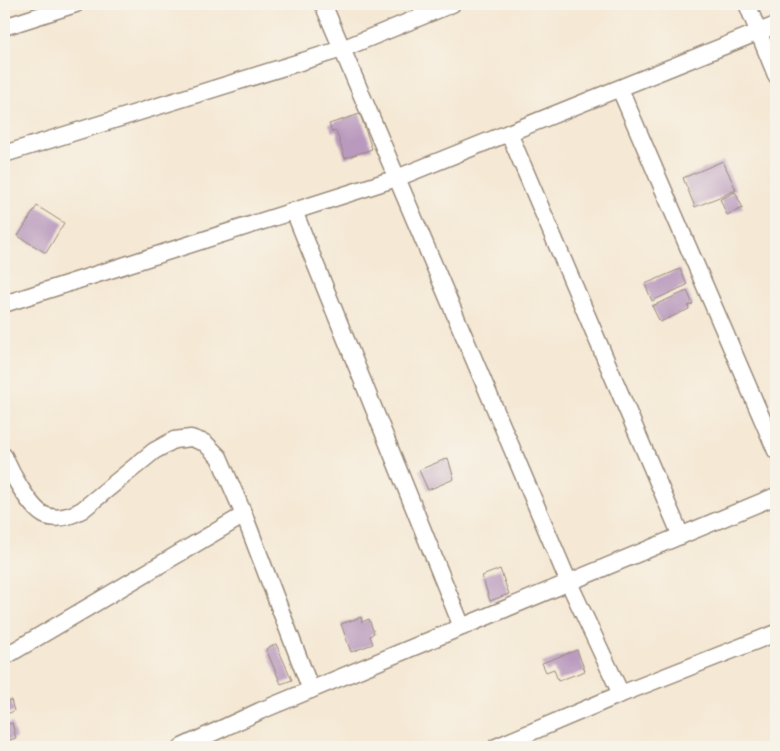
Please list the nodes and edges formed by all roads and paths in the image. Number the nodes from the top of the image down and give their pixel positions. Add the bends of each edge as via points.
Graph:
1 (76, 4) edge
2 (323, 4) edge
3 (452, 4) edge
4 (747, 4) edge
5 (776, 25) edge
6 (4, 27) edge
7 (759, 32) junction
8 (342, 49) junction
9 (776, 75) edge
10 (620, 89) junction
11 (508, 133) junction
12 (4, 154) edge
13 (397, 178) junction
14 (294, 211) junction
15 (4, 304) edge
16 (776, 451) edge
17 (4, 456) edge
18 (776, 496) edge
19 (244, 515) junction
20 (681, 536) junction
21 (568, 583) junction
22 (462, 627) junction
23 (776, 633) edge
24 (4, 657) edge
25 (311, 690) junction
26 (621, 694) junction
27 (188, 746) edge
28 (496, 747) edge

1 - 6 street
2 - 8 street
3 - 8 street
4 - 7 street
5 - 7 street
7 - 9 street
7 - 10 street
8 - 12 street
8 - 13 street
10 - 11 street
10 - 16 street
11 - 13 street
11 - 20 street
13 - 14 street
13 - 21 street
14 - 15 street
14 - 22 street
17 - 19 street via 32,503 44,514 69,516 82,510 154,451 174,440 191,438 205,443 219,457
18 - 20 street
19 - 24 street
19 - 25 street
20 - 21 street
21 - 22 street
21 - 26 street
22 - 25 street
23 - 26 street
25 - 27 street
26 - 28 street

